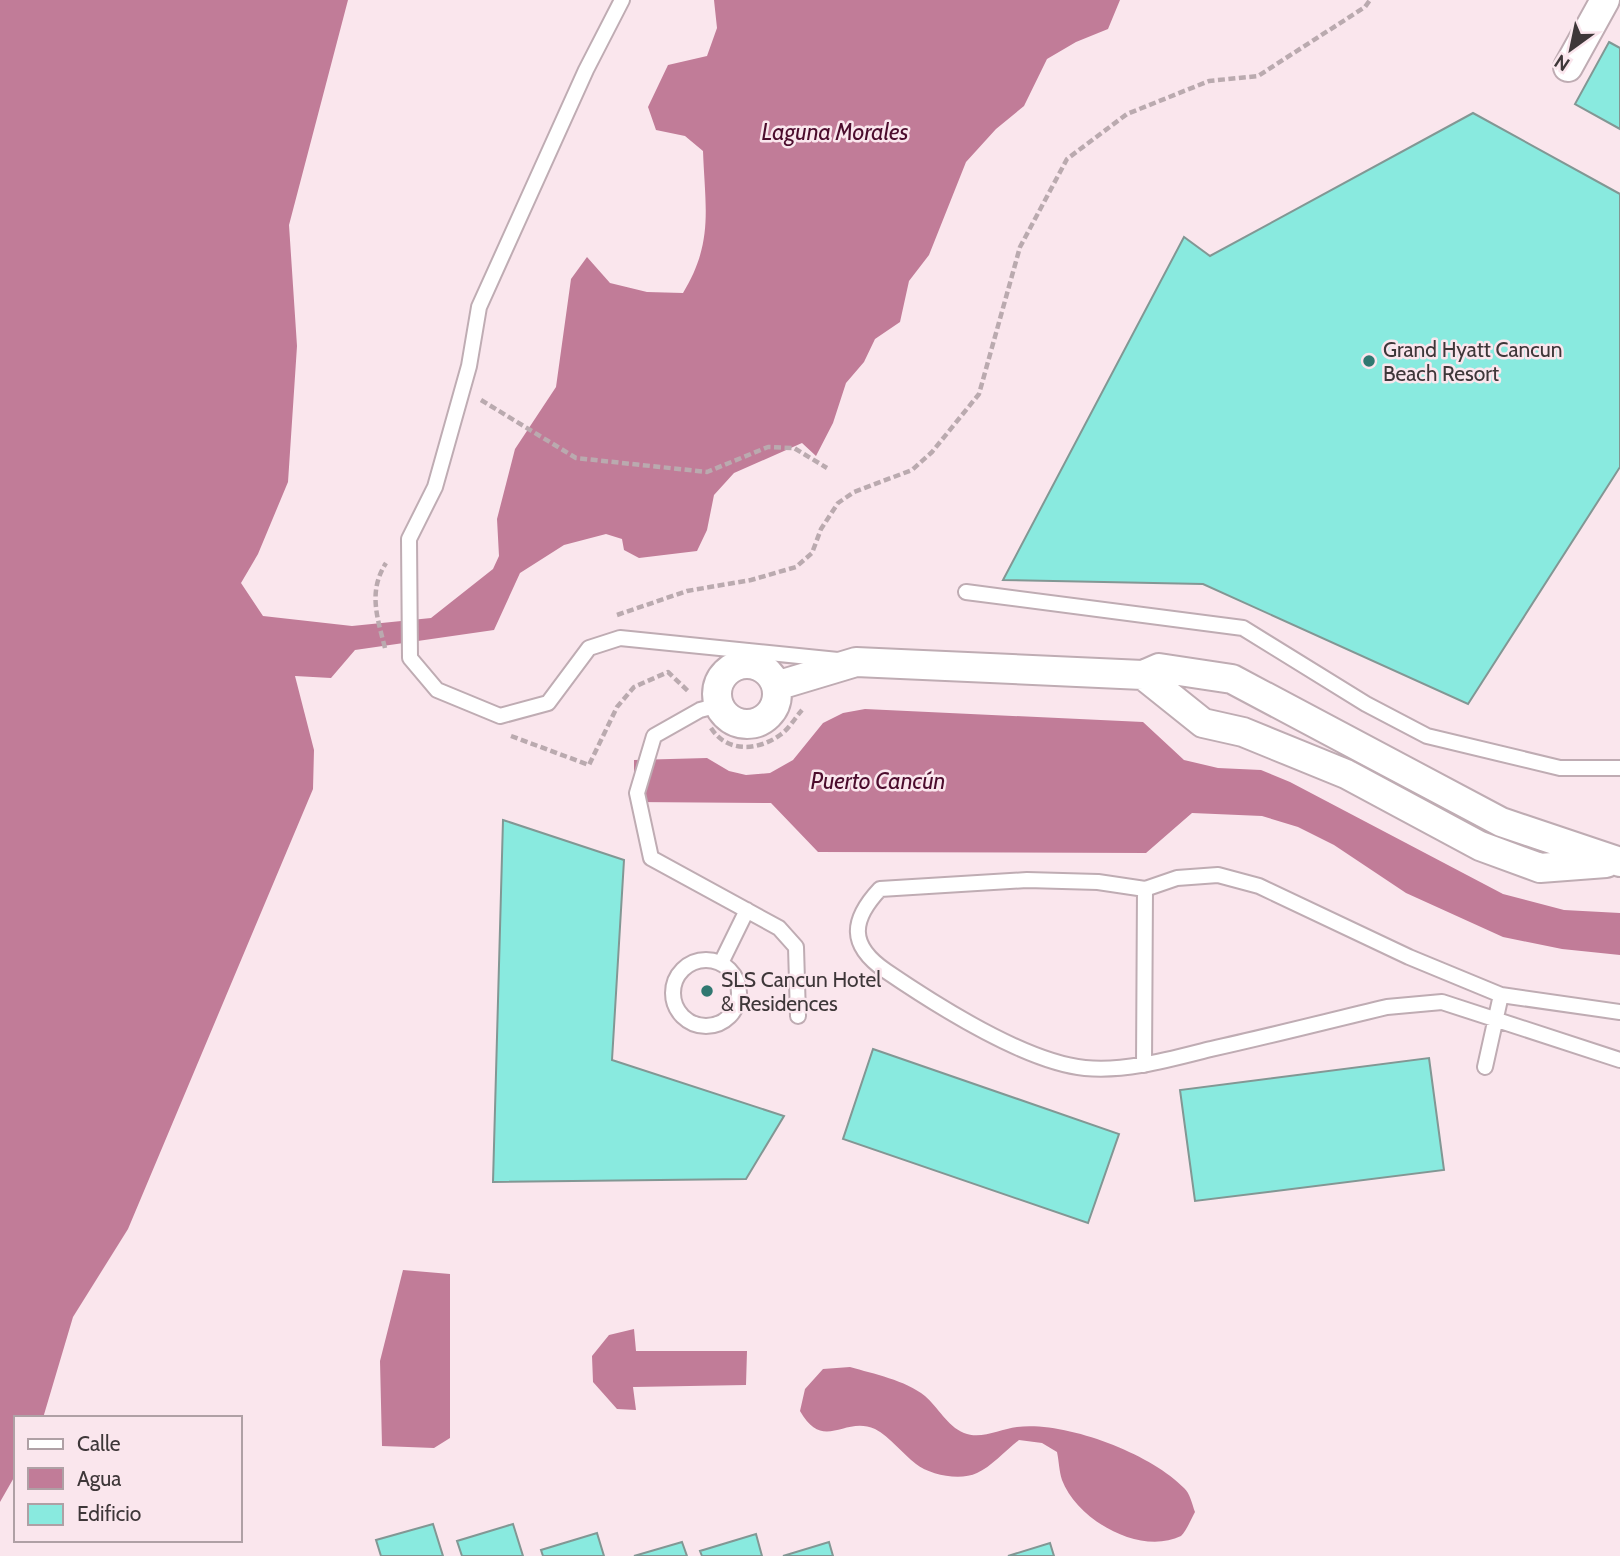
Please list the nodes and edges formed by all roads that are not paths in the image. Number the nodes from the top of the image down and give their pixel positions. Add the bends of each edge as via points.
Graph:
1 (622, 0) edge
2 (1605, 0) edge
3 (1620, 8) edge
4 (1568, 67) dead end
5 (966, 592) dead end
6 (856, 662) junction
7 (1143, 675) junction
8 (776, 686) junction
9 (709, 707) junction
10 (1620, 768) edge
11 (1620, 862) edge
12 (1145, 890) junction
13 (747, 910) junction
14 (721, 963) junction
15 (1501, 995) junction
16 (1620, 1013) edge
17 (798, 1016) dead end
18 (1496, 1018) junction
19 (1620, 1060) edge
20 (1144, 1065) junction
21 (1485, 1067) dead end

1 - 6 lane via 479,307 469,366 435,487 409,539 410,658 437,690 500,716 548,703 589,648 620,638
2 - 3 street
2 - 4 street
5 - 10 lane via 1242,628 1427,736 1560,768
6 - 7 street
6 - 8 street
7 - 11 street via 1159,668 1232,679 1501,822
7 - 11 street via 1203,723 1243,732 1346,774 1480,846 1540,868
8 - 9 street via 773,711 757,723 736,723
8 - 9 street via 761,667 742,665 725,674
9 - 13 lane via 654,736 637,793 651,858
12 - 15 lane via 1177,878 1218,875 1259,886
12 - 20 lane
12 - 20 lane via 1098,882 1027,880 880,889 862,908 858,926 862,948 872,962 910,988 1032,1054 1085,1068
13 - 14 lane
13 - 17 lane via 779,928 796,947
14 - 14 lane via 700,960 677,978 678,1009 694,1023 717,1024 734,1010 739,988
15 - 16 lane
15 - 18 lane
18 - 19 lane
18 - 20 lane via 1442,1002 1417,1002
18 - 21 lane

